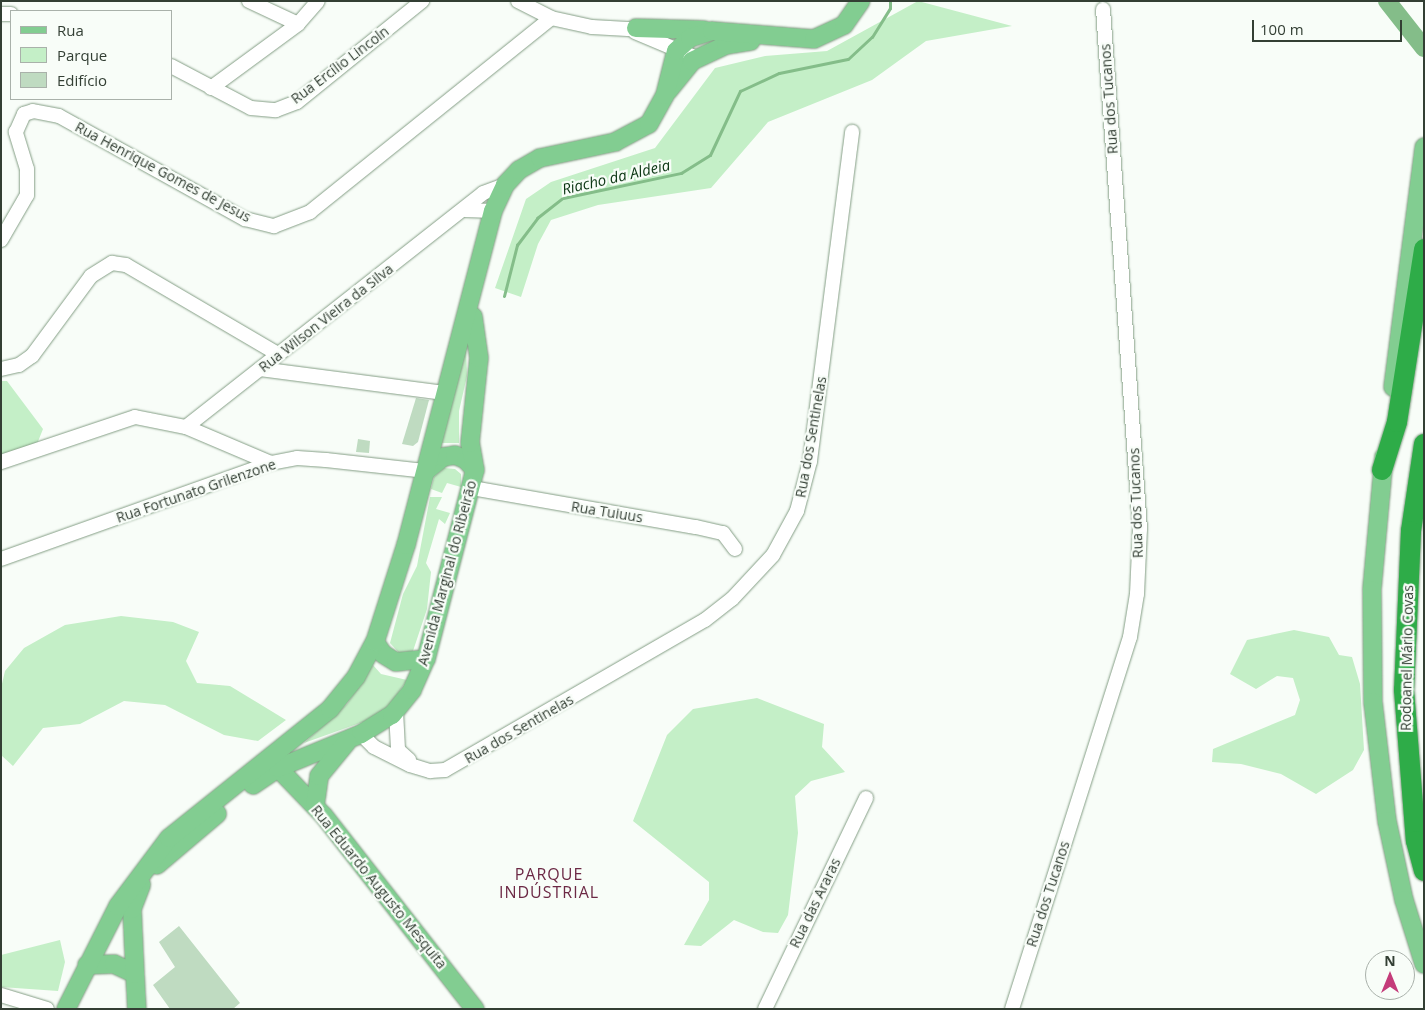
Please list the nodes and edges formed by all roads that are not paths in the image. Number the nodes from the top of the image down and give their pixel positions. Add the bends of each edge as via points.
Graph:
1 (249, 1) edge
2 (318, 1) edge
3 (422, 1) edge
4 (518, 1) edge
5 (861, 1) edge
6 (1103, 8) dead end
7 (551, 18) junction
8 (298, 24) junction
9 (628, 28) junction
10 (712, 31) junction
11 (690, 38) junction
12 (774, 38) junction
13 (676, 51) junction
14 (697, 58) junction
15 (172, 67) edge
16 (211, 88) junction
17 (665, 96) junction
18 (852, 132) dead end
19 (1424, 147) edge
20 (504, 186) junction
21 (465, 210) junction
22 (494, 211) junction
23 (1, 240) edge
24 (1424, 249) edge
25 (473, 295) junction
26 (278, 354) junction
27 (1, 369) edge
28 (260, 369) junction
29 (444, 393) junction
30 (186, 427) junction
31 (1424, 444) edge
32 (1, 462) edge
33 (271, 463) junction
34 (475, 470) junction
35 (1382, 470) junction
36 (426, 471) junction
37 (472, 488) junction
38 (735, 549) dead end
39 (1, 559) edge
40 (375, 642) junction
41 (426, 659) junction
42 (396, 711) junction
43 (355, 737) junction
44 (417, 766) junction
45 (278, 768) junction
46 (866, 798) dead end
47 (315, 806) junction
48 (1424, 871) edge
49 (87, 964) junction
50 (1424, 964) edge
51 (135, 974) junction
52 (1, 995) edge
53 (47, 1009) edge
54 (66, 1009) edge
55 (137, 1009) edge
56 (476, 1009) edge
57 (765, 1009) edge
58 (1012, 1009) edge

1 - 8 street
2 - 8 street
3 - 16 street, Rua Ercílio Lincoln via 297,102 276,110 251,108
4 - 7 street
5 - 12 main road, Avenida Marginal do Ribeirão via 844,25 832,34 814,39
6 - 58 street, Rua dos Tucanos via 1140,529 1137,594 1130,637
7 - 9 street via 592,27
7 - 23 street, Rua Henrique Gomes de Jesus via 310,212 274,226 245,219 59,116 33,111 24,114 16,132 26,169 27,195
8 - 16 street
9 - 10 main road
9 - 11 street
9 - 13 street via 660,40
10 - 11 main road, Avenida Marginal do Ribeirão
10 - 12 main road, Avenida Marginal do Ribeirão
11 - 13 main road, Avenida Marginal do Ribeirão
12 - 14 main road, Avenida Marginal do Ribeirão via 726,45
13 - 14 street
13 - 17 main road, Avenida Marginal do Ribeirão
14 - 17 main road, Avenida Marginal do Ribeirão
15 - 16 street, Rua Ercílio Lincoln
17 - 20 main road, Avenida Marginal do Ribeirão via 657,114 634,134 595,148 560,151 540,158 519,170
18 - 44 street, Rua dos Sentinelas via 810,461 798,511 783,539 732,599 680,636 459,763 438,772
19 - 35 main road
20 - 21 street, Rua Wilson Vieira da Silva via 483,193
20 - 22 main road, Avenida Marginal do Ribeirão
21 - 22 street
21 - 26 street, Rua Wilson Vieira da Silva
22 - 25 main road, Avenida Marginal do Ribeirão
24 - 35 highway via 1397,422
25 - 29 main road, Avenida Marginal do Ribeirão
25 - 34 main road, Avenida Marginal do Ribeirão via 473,337 479,358 470,442
26 - 27 street via 126,265 112,263 91,276 32,356 19,365
26 - 28 street, Rua Wilson Vieira da Silva
28 - 29 street
28 - 30 street, Rua Wilson Vieira da Silva
29 - 36 main road, Avenida Marginal do Ribeirão
30 - 32 street via 135,417
30 - 33 street
31 - 48 highway, Rodoanel Mário Covas via 1411,531 1404,690 1410,792
33 - 36 street, Rua Fortunato Grilenzone via 316,459
33 - 39 street, Rua Fortunato Grilenzone
34 - 36 main road via 466,460 455,455 443,457
34 - 37 main road, Avenida Marginal do Ribeirão
35 - 50 main road via 1371,627 1376,740 1395,861
36 - 40 main road, Avenida Marginal do Ribeirão
37 - 38 street, Rua Tuiuus via 696,526 723,533
37 - 41 main road, Avenida Marginal do Ribeirão
40 - 41 main road via 383,654 396,662
40 - 49 main road, Avenida Marginal do Ribeirão via 356,677 330,709 169,838 118,906
41 - 42 main road, Avenida Marginal do Ribeirão via 412,690
42 - 43 main road, Avenida Marginal do Ribeirão
42 - 44 street, Rua dos Sentinelas via 398,750
43 - 44 street, Rua dos Sentinelas
43 - 45 main road, Avenida Marginal do Ribeirão
43 - 47 main road via 319,776
45 - 47 main road, Rua Eduardo Augusto Mesquita
45 - 51 main road, Avenida Marginal do Ribeirão via 229,803 147,875 132,909
46 - 57 street, Rua das Araras
47 - 56 main road, Rua Eduardo Augusto Mesquita
49 - 51 main road via 114,964
49 - 54 main road, Avenida Marginal do Ribeirão
51 - 55 main road, Avenida Marginal do Ribeirão
52 - 53 street

